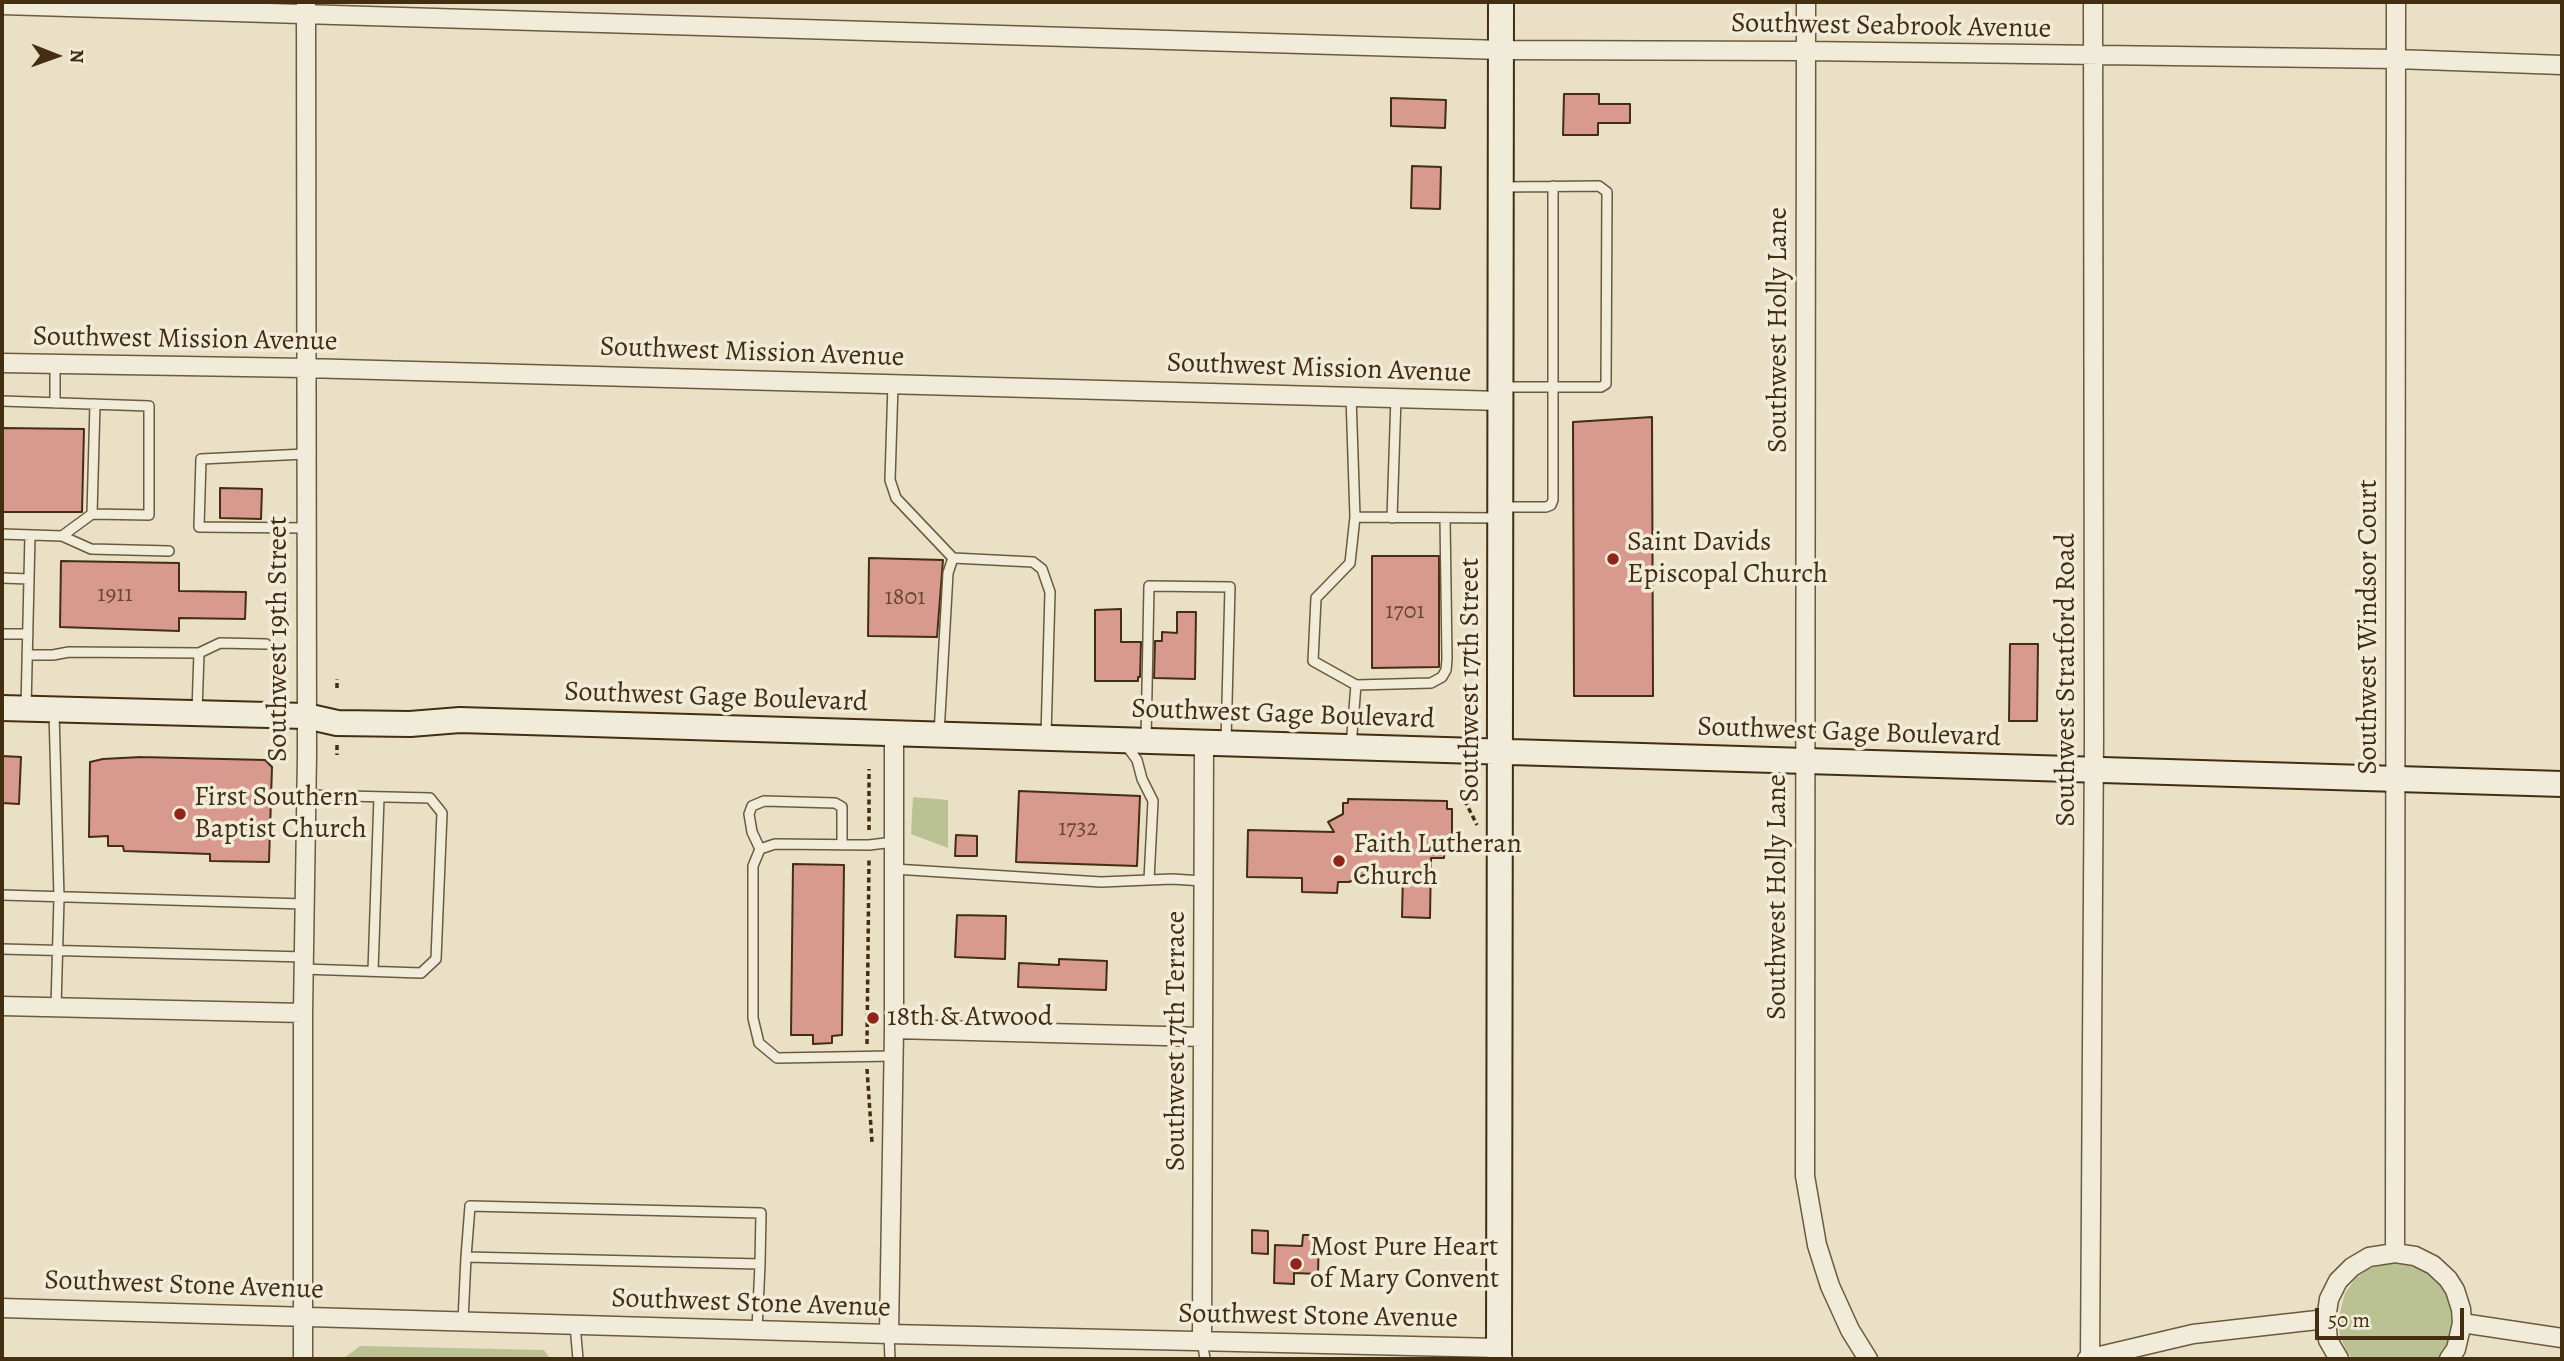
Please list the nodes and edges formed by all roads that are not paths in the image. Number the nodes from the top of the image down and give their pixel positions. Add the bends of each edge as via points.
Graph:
1 (1501, 2) edge
2 (1806, 2) edge
3 (2093, 2) edge
4 (2396, 2) edge
5 (2, 5) edge
6 (306, 8) edge
7 (1501, 50) junction
8 (1806, 51) junction
9 (2093, 56) junction
10 (2396, 59) junction
11 (2562, 65) edge
12 (1501, 187) junction
13 (1553, 187) junction
14 (2, 363) edge
15 (55, 363) junction
16 (305, 368) junction
17 (893, 383) junction
18 (1553, 387) junction
19 (1501, 394) junction
20 (1351, 396) junction
21 (1396, 397) junction
22 (2, 401) edge
23 (55, 403) junction
24 (95, 404) junction
25 (305, 454) junction
26 (1501, 512) junction
27 (92, 514) junction
28 (1354, 517) junction
29 (1392, 518) junction
30 (1445, 518) junction
31 (305, 528) junction
32 (2, 534) edge
33 (30, 535) junction
34 (62, 537) junction
35 (169, 551) dead end
36 (953, 558) junction
37 (2, 578) edge
38 (29, 579) junction
39 (2, 634) edge
40 (28, 634) junction
41 (266, 644) dead end
42 (199, 653) junction
43 (27, 655) junction
44 (1356, 685) junction
45 (14, 708) edge
46 (54, 709) junction
47 (197, 713) junction
48 (306, 716) junction
49 (894, 734) junction
50 (939, 735) junction
51 (1046, 738) junction
52 (1134, 740) junction
53 (1215, 742) junction
54 (1350, 747) junction
55 (1500, 752) junction
56 (1805, 760) junction
57 (2093, 770) junction
58 (2395, 779) junction
59 (2562, 784) edge
60 (305, 795) junction
61 (379, 797) junction
62 (894, 842) junction
63 (842, 845) junction
64 (760, 849) junction
65 (894, 869) junction
66 (1149, 880) junction
67 (1203, 881) junction
68 (2, 895) edge
69 (59, 898) junction
70 (304, 904) junction
71 (2, 950) edge
72 (59, 952) junction
73 (304, 963) junction
74 (373, 971) junction
75 (2, 1006) edge
76 (56, 1007) junction
77 (303, 1013) junction
78 (894, 1029) junction
79 (1203, 1037) junction
80 (893, 1056) junction
81 (2395, 1253) junction
82 (466, 1257) junction
83 (760, 1264) junction
84 (2, 1308) edge
85 (303, 1316) junction
86 (2326, 1319) junction
87 (463, 1321) junction
88 (2462, 1323) junction
89 (575, 1325) junction
90 (757, 1330) junction
91 (889, 1334) junction
92 (2562, 1338) edge
93 (1202, 1340) junction
94 (1501, 1355) edge
95 (303, 1359) edge
96 (578, 1359) edge
97 (890, 1359) edge
98 (1205, 1359) edge
99 (1868, 1359) edge
100 (2089, 1359) edge
101 (2339, 1359) edge
102 (2449, 1359) edge

1 - 7 main road, Southwest 17th Street
2 - 8 street, Southwest Holly Lane
3 - 9 street, Southwest Stratford Road
4 - 10 street, Southwest Windsor Court
5 - 6 street, Southwest Seabrook Avenue
6 - 7 street, Southwest Seabrook Avenue
6 - 16 street, Southwest 19th Street
7 - 8 street, Southwest Seabrook Avenue
7 - 12 main road, Southwest 17th Street
8 - 9 street, Southwest Seabrook Avenue
8 - 56 street, Southwest Holly Lane
9 - 10 street, Southwest Seabrook Avenue
9 - 57 street, Southwest Stratford Road
10 - 11 street, Southwest Seabrook Avenue
10 - 58 street, Southwest Windsor Court
12 - 13 lane
12 - 19 main road, Southwest 17th Street
13 - 18 lane
13 - 18 lane via 1600,186 1607,192 1608,339 1606,384
14 - 15 street, Southwest Mission Avenue
15 - 16 street, Southwest Mission Avenue
15 - 23 lane
16 - 17 street, Southwest Mission Avenue
16 - 25 street, Southwest 19th Street
17 - 20 street, Southwest Mission Avenue
17 - 36 lane via 890,480 896,498
18 - 19 lane
18 - 26 lane via 1551,505
19 - 21 street, Southwest Mission Avenue
19 - 26 main road, Southwest 17th Street
20 - 21 street, Southwest Mission Avenue
20 - 28 lane
21 - 29 lane
22 - 23 lane
23 - 24 lane
24 - 27 lane
24 - 27 lane via 149,406 149,515
25 - 31 street, Southwest 19th Street
25 - 31 lane via 201,459 199,527
26 - 30 lane
26 - 55 main road, Southwest 17th Street
27 - 34 lane
28 - 29 lane
28 - 44 lane via 1350,563 1316,598 1312,661
29 - 30 lane
30 - 44 lane via 1446,670 1431,683
31 - 48 street, Southwest 19th Street
32 - 33 lane
33 - 34 lane
33 - 38 lane
34 - 35 lane via 91,549
36 - 50 lane via 948,573
36 - 51 lane via 1033,562 1042,569 1050,592
37 - 38 lane
38 - 40 lane
39 - 40 lane
40 - 43 lane
41 - 42 lane via 220,643
42 - 43 lane
42 - 47 lane
43 - 45 lane
44 - 54 lane
45 - 46 main road, Southwest Gage Boulevard
46 - 47 main road, Southwest Gage Boulevard
46 - 69 lane
47 - 48 main road, Southwest Gage Boulevard
48 - 49 main road, Southwest Gage Boulevard via 337,723 460,720
48 - 60 street, Southwest 19th Street
49 - 50 main road, Southwest Gage Boulevard
49 - 62 street
50 - 51 main road, Southwest Gage Boulevard
51 - 52 main road, Southwest Gage Boulevard
52 - 53 main road, Southwest Gage Boulevard
52 - 53 lane via 1149,586 1230,587
52 - 66 lane via 1142,779 1153,801
53 - 54 main road, Southwest Gage Boulevard
53 - 67 street, Southwest 17th Terrace
54 - 55 main road, Southwest Gage Boulevard
55 - 56 main road, Southwest Gage Boulevard
55 - 94 main road, Southwest 17th Street
56 - 57 main road, Southwest Gage Boulevard
56 - 99 street, Southwest Holly Lane via 1807,1198 1830,1286
57 - 58 main road, Southwest Gage Boulevard
57 - 100 street, Southwest Stratford Road
58 - 59 main road, Southwest Gage Boulevard
58 - 81 street, Southwest Windsor Court
60 - 61 lane
60 - 70 street, Southwest 19th Street
61 - 74 lane
61 - 74 lane via 430,798 442,813 436,958 421,973
62 - 63 lane
62 - 65 street
63 - 64 lane via 775,844
63 - 64 lane via 842,807 835,803 765,801 752,806 750,814
64 - 80 lane via 753,866 753,1018 759,1044 777,1058
65 - 66 lane via 1101,882
65 - 78 street
66 - 67 lane
67 - 79 street, Southwest 17th Terrace
68 - 69 lane
69 - 70 lane
69 - 72 lane
70 - 73 street, Southwest 19th Street
71 - 72 lane
72 - 73 lane
72 - 76 lane
73 - 74 lane
73 - 77 street, Southwest 19th Street
75 - 76 street
76 - 77 street
77 - 85 street, Southwest 19th Street
78 - 79 street
78 - 80 street
79 - 93 street, Southwest 17th Terrace
80 - 91 street
81 - 86 street via 2369,1257 2352,1267 2338,1281
81 - 88 street via 2416,1256 2448,1279
82 - 83 lane
82 - 83 lane via 470,1206 761,1213
82 - 87 lane
83 - 90 lane
84 - 85 street, Southwest Stone Avenue
85 - 87 street, Southwest Stone Avenue
85 - 95 street, Southwest 19th Street
86 - 100 street via 2193,1334
86 - 101 street via 2328,1340
87 - 89 street, Southwest Stone Avenue
88 - 92 street
88 - 102 street
89 - 90 street, Southwest Stone Avenue
89 - 96 lane
90 - 91 street, Southwest Stone Avenue
91 - 93 street, Southwest Stone Avenue
91 - 97 lane
93 - 94 street, Southwest Stone Avenue
93 - 98 lane

